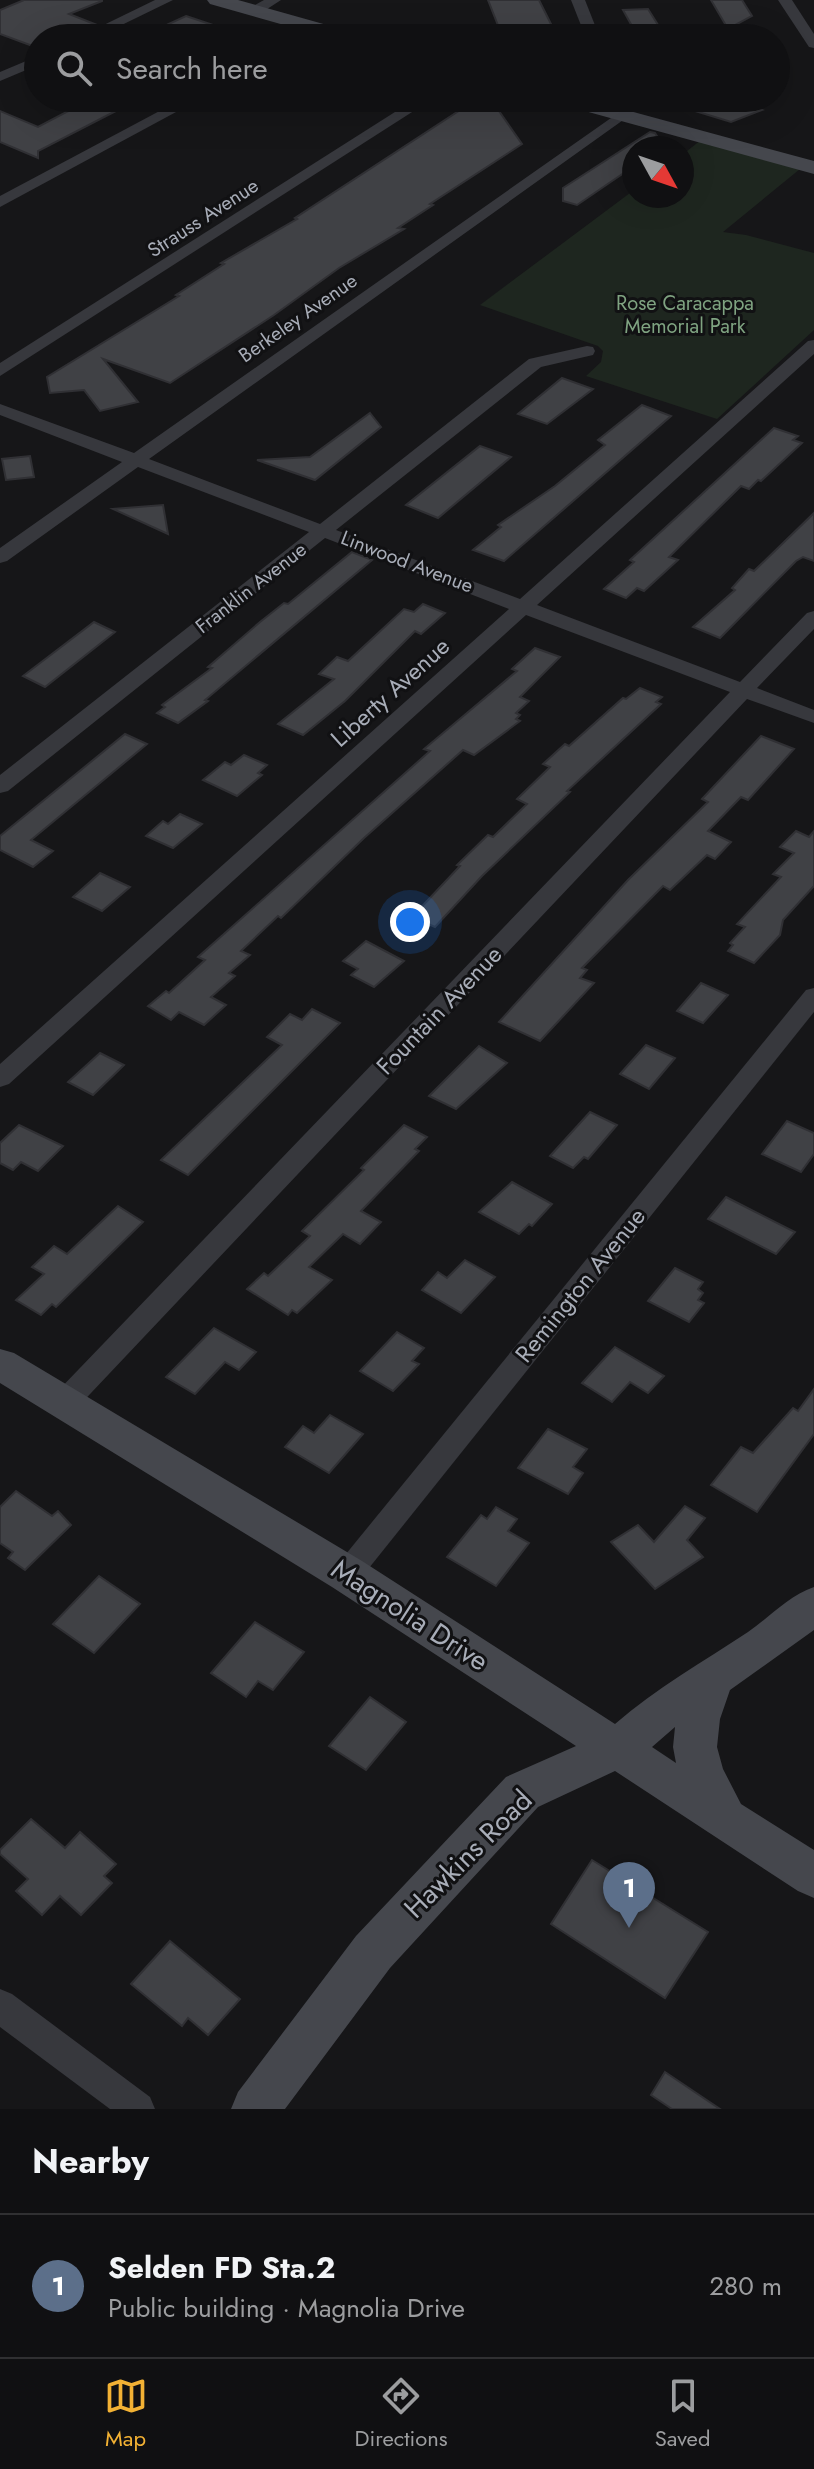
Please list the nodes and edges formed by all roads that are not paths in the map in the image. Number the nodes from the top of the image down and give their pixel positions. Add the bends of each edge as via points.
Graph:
1 (166, 0) edge
2 (217, 0) edge
3 (578, 0) edge
4 (785, 0) edge
5 (265, 5) edge
6 (814, 16) edge
7 (796, 17) junction
8 (114, 24) edge
9 (298, 24) edge
10 (587, 24) edge
11 (814, 44) edge
12 (24, 66) edge
13 (0, 77) edge
14 (169, 112) edge
15 (405, 112) edge
16 (610, 112) edge
17 (621, 115) junction
18 (814, 168) edge
19 (0, 202) edge
20 (814, 345) edge
21 (587, 351) dead end
22 (0, 371) edge
23 (0, 409) edge
24 (135, 460) junction
25 (323, 531) junction
26 (0, 557) edge
27 (525, 606) junction
28 (814, 617) edge
29 (745, 690) junction
30 (814, 717) edge
31 (0, 786) edge
32 (814, 996) edge
33 (0, 1078) edge
34 (0, 1364) edge
35 (64, 1403) junction
36 (347, 1574) junction
37 (814, 1605) edge
38 (712, 1680) junction
39 (619, 1748) junction
40 (727, 1819) junction
41 (814, 1876) edge
42 (0, 2006) edge
43 (138, 2109) edge
44 (255, 2109) edge

1 - 8 street
2 - 5 street
3 - 10 street
4 - 7 street
5 - 9 street
6 - 7 street
7 - 11 street
12 - 13 street
14 - 19 street
15 - 22 street, Strauss Avenue
16 - 17 street
17 - 18 street
17 - 24 street, Berkeley Avenue
20 - 27 street, Liberty Avenue
21 - 25 street, Franklin Avenue via 535,363
23 - 24 street, Linwood Avenue
24 - 25 street, Linwood Avenue
24 - 26 street, Berkeley Avenue
25 - 27 street, Linwood Avenue
25 - 31 street, Franklin Avenue
27 - 29 street, Linwood Avenue
27 - 33 street, Liberty Avenue
28 - 29 street, Fountain Avenue
29 - 30 street, Linwood Avenue
29 - 35 street, Fountain Avenue
32 - 36 street, Remington Avenue
34 - 35 street, Magnolia Drive
35 - 36 street, Magnolia Drive
36 - 39 street, Magnolia Drive
37 - 38 street, Hawkins Road
38 - 39 street, Hawkins Road via 655,1716
38 - 40 street via 692,1742 699,1771
39 - 40 street, Magnolia Drive
39 - 44 street, Hawkins Road via 522,1792 373,1952
40 - 41 street, Magnolia Drive
42 - 43 street

